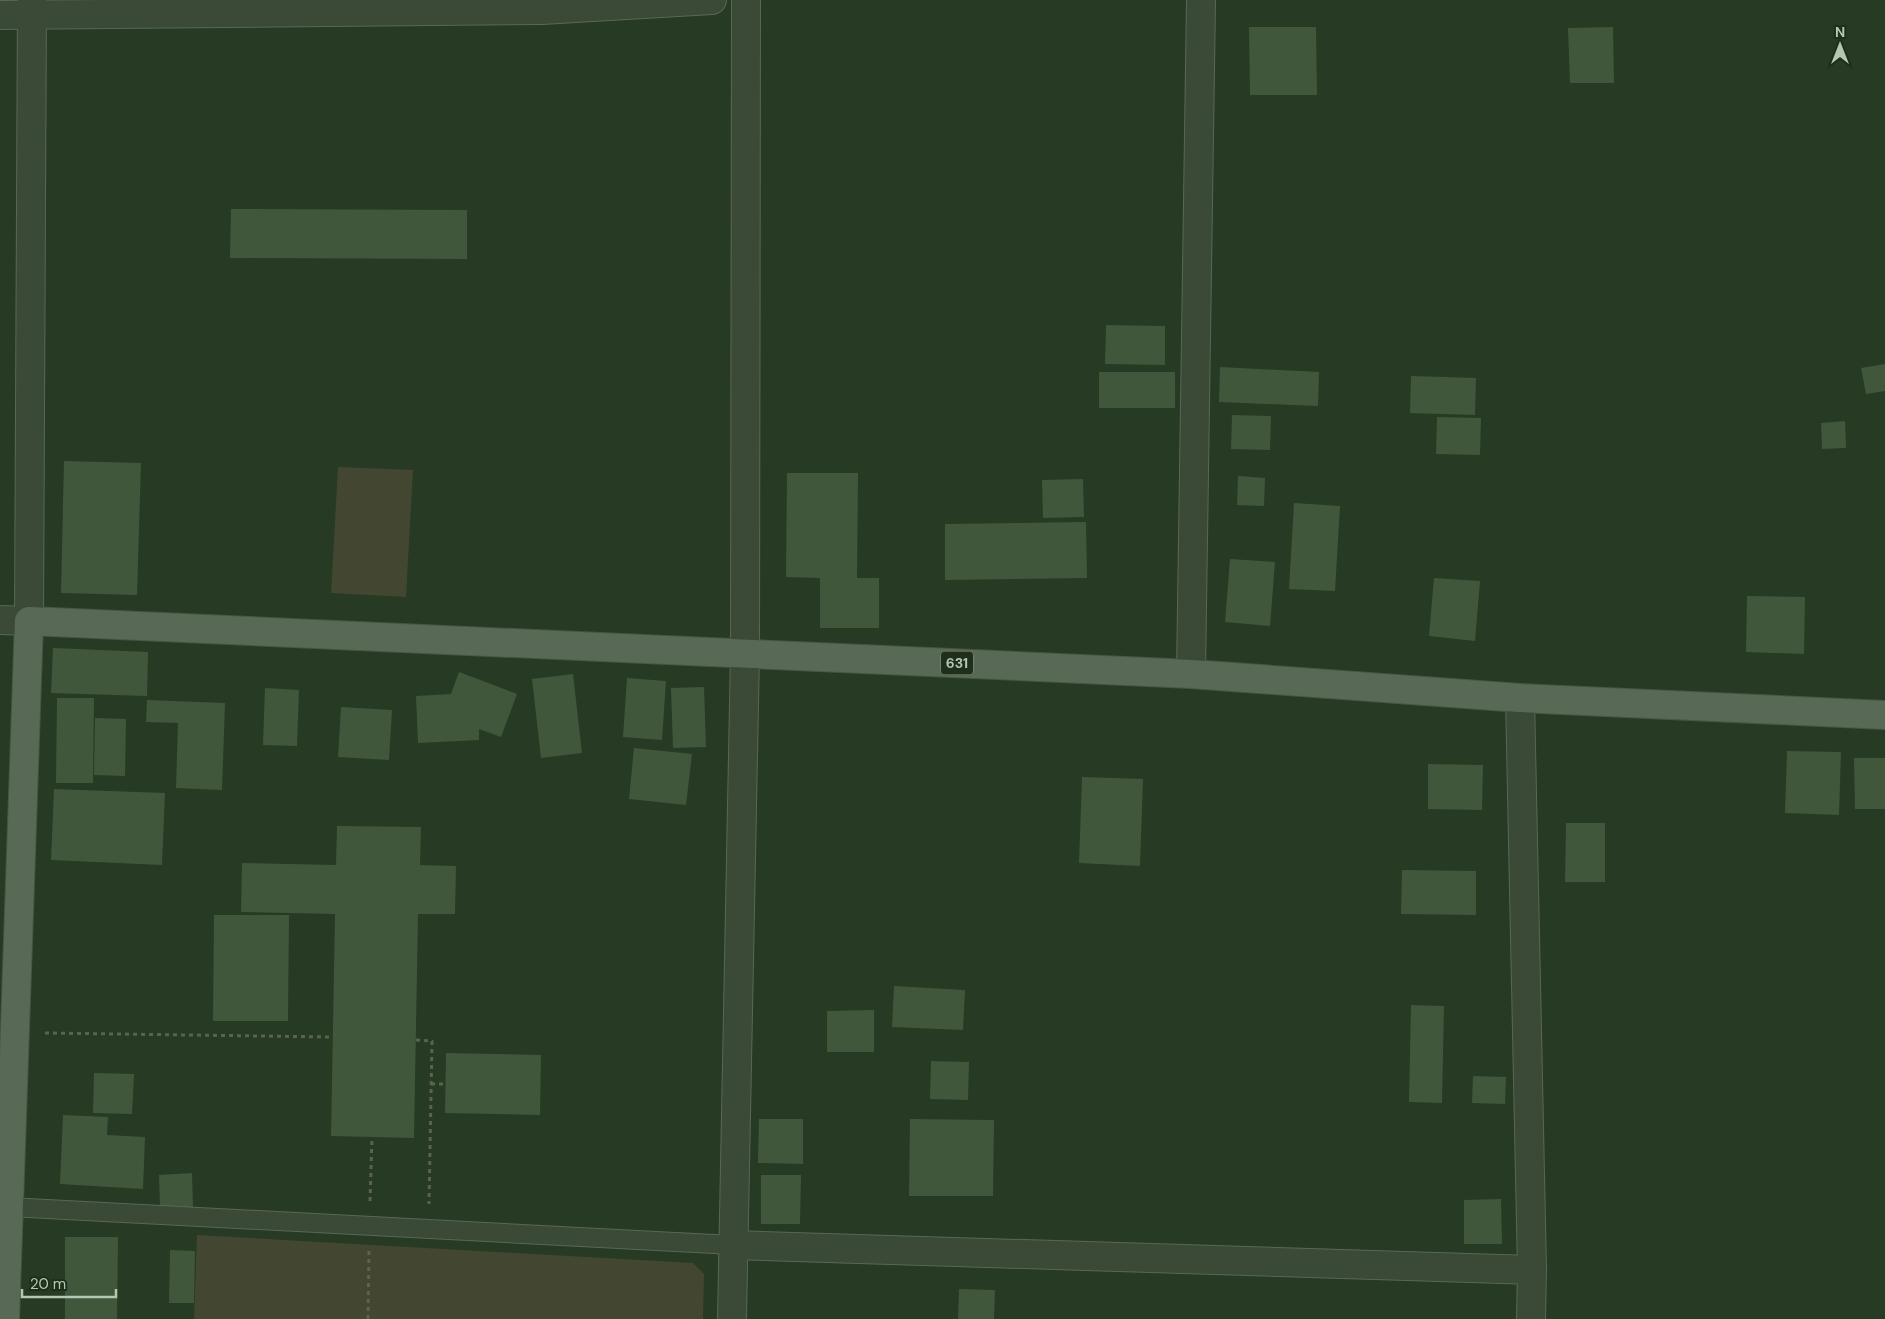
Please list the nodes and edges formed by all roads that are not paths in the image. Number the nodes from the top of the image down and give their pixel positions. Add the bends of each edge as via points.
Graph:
1 (712, 0) edge
2 (746, 0) edge
3 (1201, 0) edge
4 (350, 6) edge
5 (32, 8) edge
6 (0, 15) edge
7 (0, 620) edge
8 (29, 621) junction
9 (745, 653) junction
10 (1191, 674) junction
11 (1520, 698) junction
12 (1885, 716) edge
13 (4, 1207) edge
14 (733, 1245) junction
15 (1532, 1270) junction
16 (5, 1319) edge
17 (732, 1319) edge
18 (1531, 1319) edge

1 - 4 street via 542,10
2 - 9 street
3 - 10 street
4 - 5 street
5 - 6 street
5 - 8 street
7 - 8 street
8 - 9 main road, 631
8 - 13 main road via 15,1032
9 - 10 main road, 631
9 - 14 street
10 - 11 main road, 631
11 - 12 main road, 631
11 - 15 street
13 - 14 lane
13 - 16 main road
14 - 15 street
14 - 17 street
15 - 18 street

